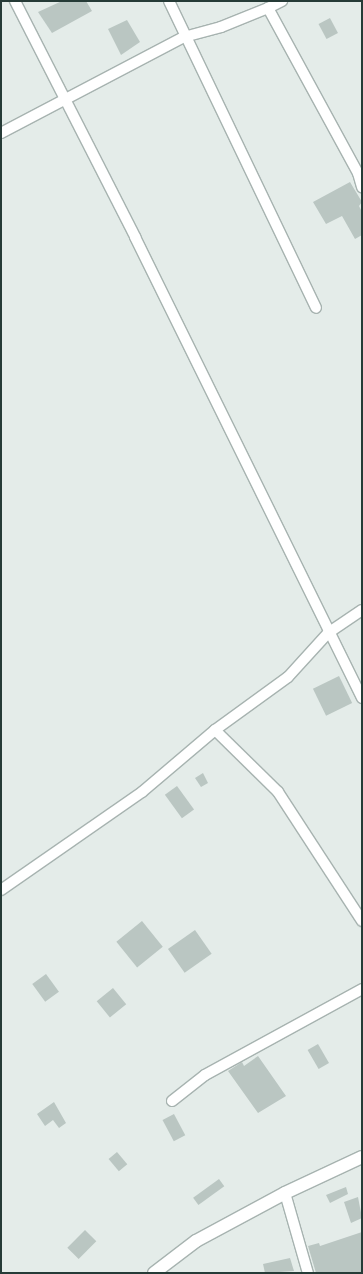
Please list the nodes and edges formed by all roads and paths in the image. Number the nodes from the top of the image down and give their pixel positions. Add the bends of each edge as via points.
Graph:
1 (15, 1) edge
2 (169, 1) edge
3 (282, 1) edge
4 (268, 8) junction
5 (184, 37) junction
6 (65, 99) junction
7 (1, 133) edge
8 (362, 187) edge
9 (316, 308) dead end
10 (362, 610) edge
11 (328, 633) junction
12 (362, 698) edge
13 (215, 730) junction
14 (1, 890) edge
15 (362, 921) edge
16 (362, 989) edge
17 (172, 1101) dead end
18 (362, 1156) edge
19 (285, 1193) junction
20 (154, 1273) edge
21 (308, 1273) edge

1 - 6 street
2 - 5 street
3 - 4 street
4 - 5 street via 221,27
4 - 8 street via 358,173
5 - 6 street
5 - 9 street via 254,176
6 - 7 street
6 - 11 street
10 - 11 street
11 - 12 street
11 - 13 street via 288,677
13 - 14 street via 142,792
13 - 15 street via 278,792
16 - 17 street via 205,1075
18 - 19 street
19 - 20 street via 196,1241
19 - 21 street

